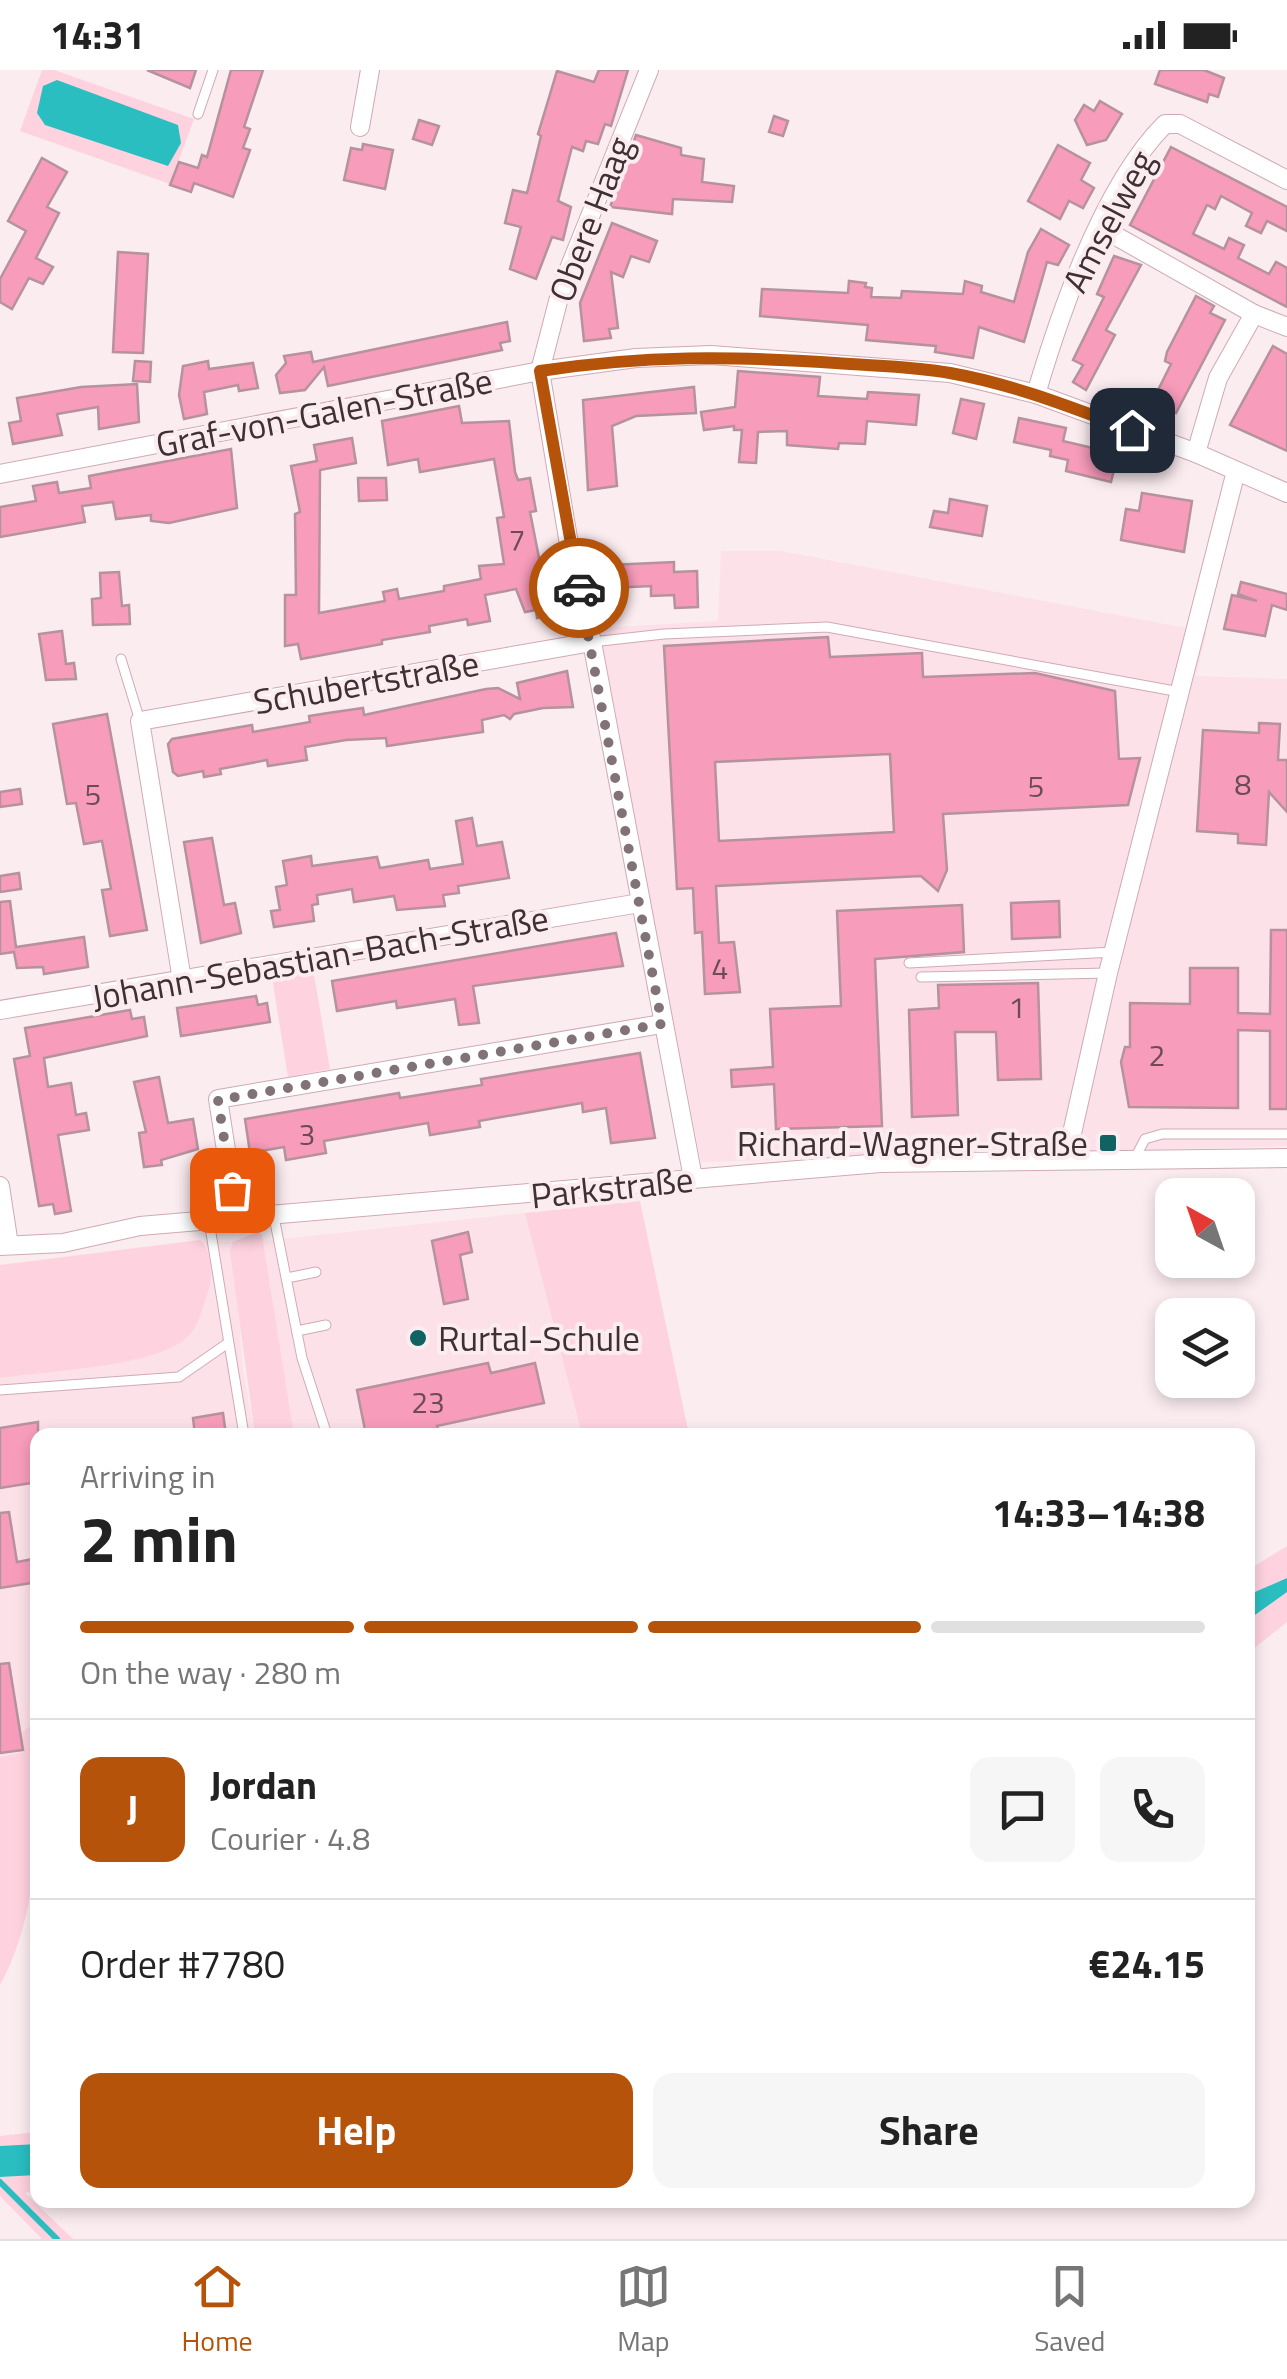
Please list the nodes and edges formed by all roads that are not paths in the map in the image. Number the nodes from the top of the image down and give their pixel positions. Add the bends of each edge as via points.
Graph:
1 (213, 70) edge
2 (370, 70) edge
3 (648, 70) edge
4 (198, 114) dead end
5 (360, 127) dead end
6 (1287, 180) edge
7 (1100, 227) junction
8 (1254, 314) junction
9 (1287, 327) edge
10 (540, 371) junction
11 (1036, 394) junction
12 (1196, 453) junction
13 (1236, 471) junction
14 (0, 474) edge
15 (1287, 492) edge
16 (592, 642) junction
17 (121, 659) dead end
18 (1180, 692) junction
19 (140, 721) junction
20 (640, 902) junction
21 (1114, 952) junction
22 (909, 963) dead end
23 (1108, 973) junction
24 (921, 977) dead end
25 (182, 980) junction
26 (0, 1010) edge
27 (662, 1024) junction
28 (1287, 1134) edge
29 (1287, 1158) edge
30 (1066, 1160) junction
31 (1134, 1160) junction
32 (693, 1178) junction
33 (0, 1186) edge
34 (274, 1217) junction
35 (236, 1220) junction
36 (209, 1221) junction
37 (5, 1245) edge
38 (316, 1272) dead end
39 (286, 1278) junction
40 (326, 1325) dead end
41 (297, 1331) junction
42 (228, 1342) junction
43 (0, 1390) edge
44 (243, 1428) edge
45 (325, 1428) edge

1 - 4 lane
2 - 5 street
3 - 10 street, Obere Haag via 562,286
6 - 7 street, Amselweg via 1180,124 1165,124
7 - 8 street
7 - 11 street, Amselweg via 1061,309
8 - 9 street
8 - 12 street via 1218,378
10 - 11 street, Graf-von-Galen-Straße via 711,355 950,372
10 - 14 street, Graf-von-Galen-Straße
10 - 16 street
11 - 12 street, Graf-von-Galen-Straße
12 - 13 street, Graf-von-Galen-Straße
13 - 15 street, Graf-von-Galen-Straße
13 - 18 street
16 - 18 lane via 827,627
16 - 19 street, Schubertstraße
16 - 20 street
17 - 19 lane
18 - 21 street via 1137,830
19 - 25 street
20 - 25 street, Johann-Sebastian-Bach-Straße
20 - 27 street
21 - 22 lane
21 - 23 street
23 - 24 lane
23 - 30 street
25 - 26 street, Johann-Sebastian-Bach-Straße
27 - 32 street
27 - 35 street via 218,1100
28 - 31 lane via 1162,1134 1145,1139
29 - 31 street, Parkstraße
30 - 31 street, Parkstraße
30 - 32 street, Parkstraße via 880,1163
32 - 34 street, Parkstraße
33 - 37 street
34 - 35 street, Parkstraße
34 - 39 lane
35 - 36 street, Parkstraße
36 - 37 street, Parkstraße
36 - 42 lane
38 - 39 lane
39 - 41 lane
40 - 41 lane
41 - 45 lane
42 - 43 lane via 179,1377
42 - 44 lane

